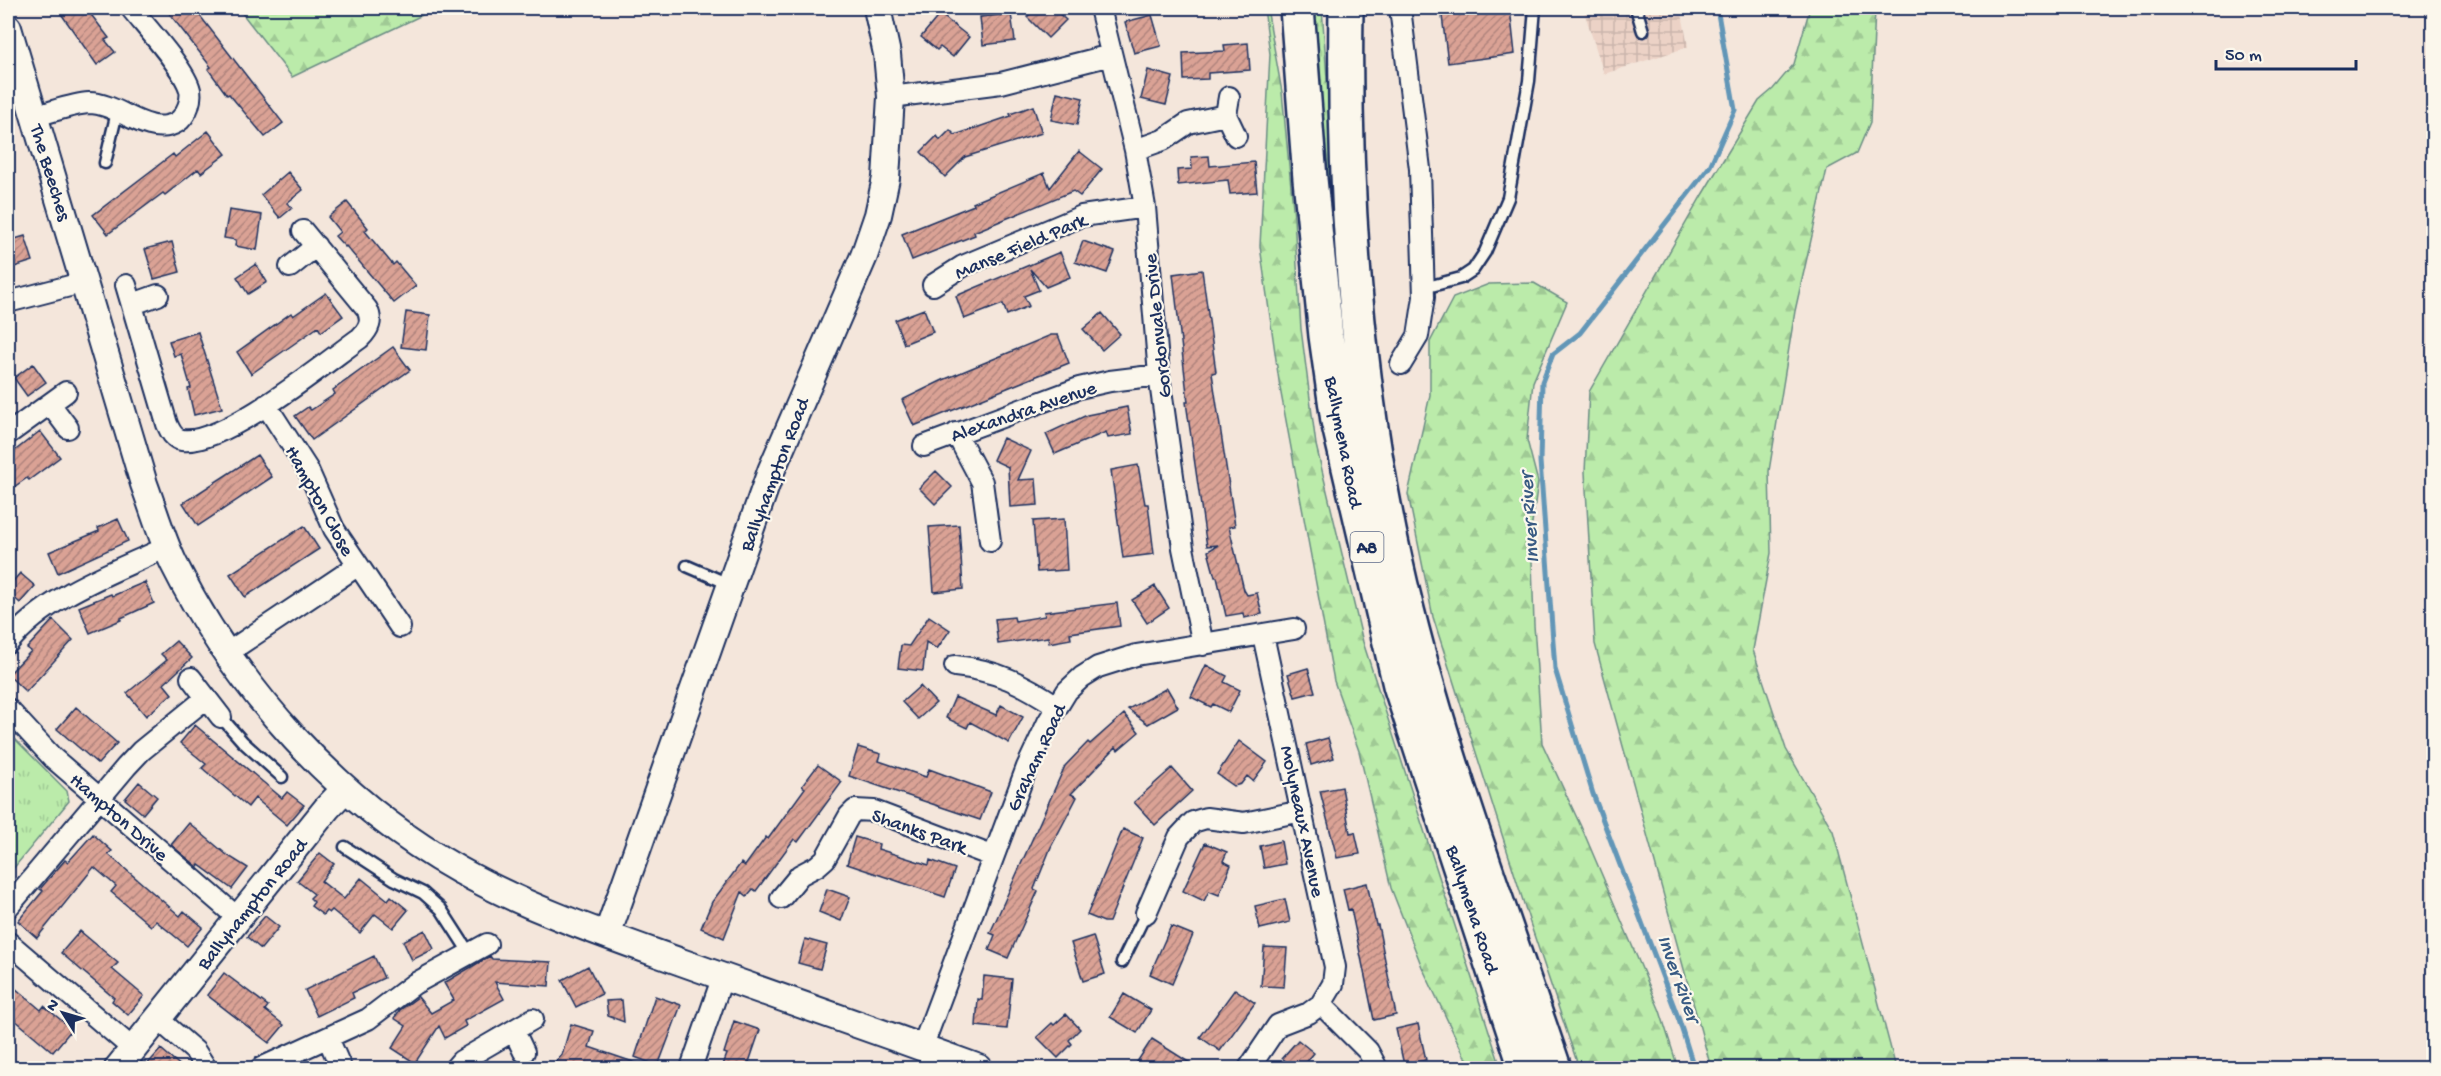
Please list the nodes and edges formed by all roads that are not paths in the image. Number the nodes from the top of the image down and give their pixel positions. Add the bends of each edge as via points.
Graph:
1 (131, 8) edge
2 (877, 8) edge
3 (1100, 8) edge
4 (1297, 8) edge
5 (1334, 8) edge
6 (1346, 8) edge
7 (1400, 8) edge
8 (1534, 8) edge
9 (1636, 8) edge
10 (8, 28) edge
11 (1643, 31) dead end
12 (1111, 55) junction
13 (891, 98) junction
14 (117, 112) junction
15 (35, 116) junction
16 (1236, 136) dead end
17 (1135, 150) junction
18 (105, 163) dead end
19 (1348, 198) junction
20 (1145, 207) junction
21 (290, 267) dead end
22 (85, 282) junction
23 (933, 285) dead end
24 (1424, 288) junction
25 (158, 296) dead end
26 (8, 302) edge
27 (1401, 364) dead end
28 (1159, 375) junction
29 (66, 392) dead end
30 (50, 404) junction
31 (266, 405) junction
32 (68, 428) dead end
33 (956, 433) junction
34 (8, 434) edge
35 (924, 446) dead end
36 (990, 541) dead end
37 (167, 547) junction
38 (357, 566) junction
39 (687, 566) dead end
40 (731, 585) junction
41 (400, 627) dead end
42 (1294, 628) dead end
43 (11, 632) edge
44 (1263, 635) junction
45 (1203, 645) junction
46 (227, 653) junction
47 (956, 666) dead end
48 (191, 678) dead end
49 (206, 699) junction
50 (1057, 706) junction
51 (8, 709) edge
52 (221, 717) joint
53 (282, 777) dead end
54 (345, 789) junction
55 (99, 797) junction
56 (1302, 811) junction
57 (345, 847) dead end
58 (992, 856) junction
59 (782, 898) dead end
60 (8, 907) edge
61 (1146, 912) joint
62 (238, 918) junction
63 (607, 935) junction
64 (8, 942) edge
65 (487, 944) dead end
66 (470, 954) junction
67 (1122, 962) dead end
68 (723, 976) junction
69 (1321, 1004) junction
70 (158, 1019) junction
71 (533, 1019) dead end
72 (514, 1031) junction
73 (328, 1038) junction
74 (922, 1048) junction
75 (524, 1052) dead end
76 (126, 1059) edge
77 (206, 1068) edge
78 (261, 1068) edge
79 (341, 1068) edge
80 (454, 1068) edge
81 (691, 1068) edge
82 (979, 1068) edge
83 (1249, 1068) edge
84 (1377, 1068) edge
85 (1526, 1068) edge
86 (1554, 1068) edge

1 - 14 street via 180,72 190,90 190,102 178,122 167,127
2 - 13 street, Ballyhampton Road
3 - 12 street, Gordonvale Drive
4 - 85 highway, Ballymena Road / A8 via 1310,179 1338,421 1400,685
5 - 19 highway, A8
6 - 19 highway, Ballymena Road / A8
7 - 24 street via 1420,169
8 - 24 lane via 1528,81 1508,198 1473,270 1461,278
9 - 11 lane
10 - 15 street, The Beeches
12 - 13 street via 1001,82
12 - 17 street, Gordonvale Drive
13 - 40 street, Ballyhampton Road via 886,178 878,215 771,471
14 - 15 street via 88,103
14 - 18 lane
15 - 22 street, The Beeches
16 - 17 street via 1228,106
17 - 20 street, Gordonvale Drive
19 - 86 highway, Ballymena Road / A8 via 1367,402 1382,500 1406,608 1453,767
20 - 23 street, Manse Field Park via 1082,216 963,266
20 - 28 street, Gordonvale Drive
21 - 31 street via 309,239 367,309 369,325 360,338
22 - 26 street
22 - 37 street, The Beeches
24 - 27 street via 1418,336
25 - 31 street via 130,294 164,419 176,438 190,440 216,433
28 - 33 street, Alexandra Avenue via 1094,384
28 - 45 street, Gordonvale Drive via 1184,558
29 - 30 street
30 - 32 street
30 - 34 street
31 - 38 street, Hampton Close via 308,470
33 - 35 street, Alexandra Avenue
33 - 36 street via 982,482
37 - 43 street via 59,597
37 - 46 street, The Beeches
38 - 41 street, Hampton Close
38 - 46 street, Hampton Close
39 - 40 lane
40 - 63 street, Ballyhampton Road
42 - 44 street, Graham Road
44 - 45 street, Graham Road
44 - 56 street, Molyneaux Avenue
45 - 50 street, Graham Road via 1109,662 1082,676
46 - 54 street, The Beeches via 284,726
47 - 50 street via 988,671
48 - 49 street
49 - 52 street
49 - 55 street via 141,751
50 - 58 street, Graham Road via 1027,767
51 - 55 street, Hampton Drive via 53,758
52 - 53 lane
54 - 62 street, Ballyhampton Road
54 - 63 street, The Beeches via 458,869 499,891
55 - 60 street
55 - 62 street, Hampton Drive
56 - 61 street via 1244,823 1206,818 1193,822 1179,837
56 - 69 street, Molyneaux Avenue via 1335,967 1333,984
57 - 66 lane via 423,893 441,909
58 - 59 street, Shanks Park via 874,811 855,810 825,859 800,875
58 - 74 street, Graham Road
61 - 67 lane
62 - 70 street, Ballyhampton Road
63 - 68 street, The Beeches
64 - 76 street
65 - 66 street
66 - 73 street via 414,984 368,1019
68 - 74 street, The Beeches
68 - 81 street
69 - 83 street via 1278,1026
69 - 84 street via 1368,1051
70 - 76 street, Ballyhampton Road
70 - 77 street via 195,1051
71 - 72 street
72 - 75 street
72 - 80 street via 461,1060
73 - 78 street
73 - 79 street
74 - 82 street, The Beeches

